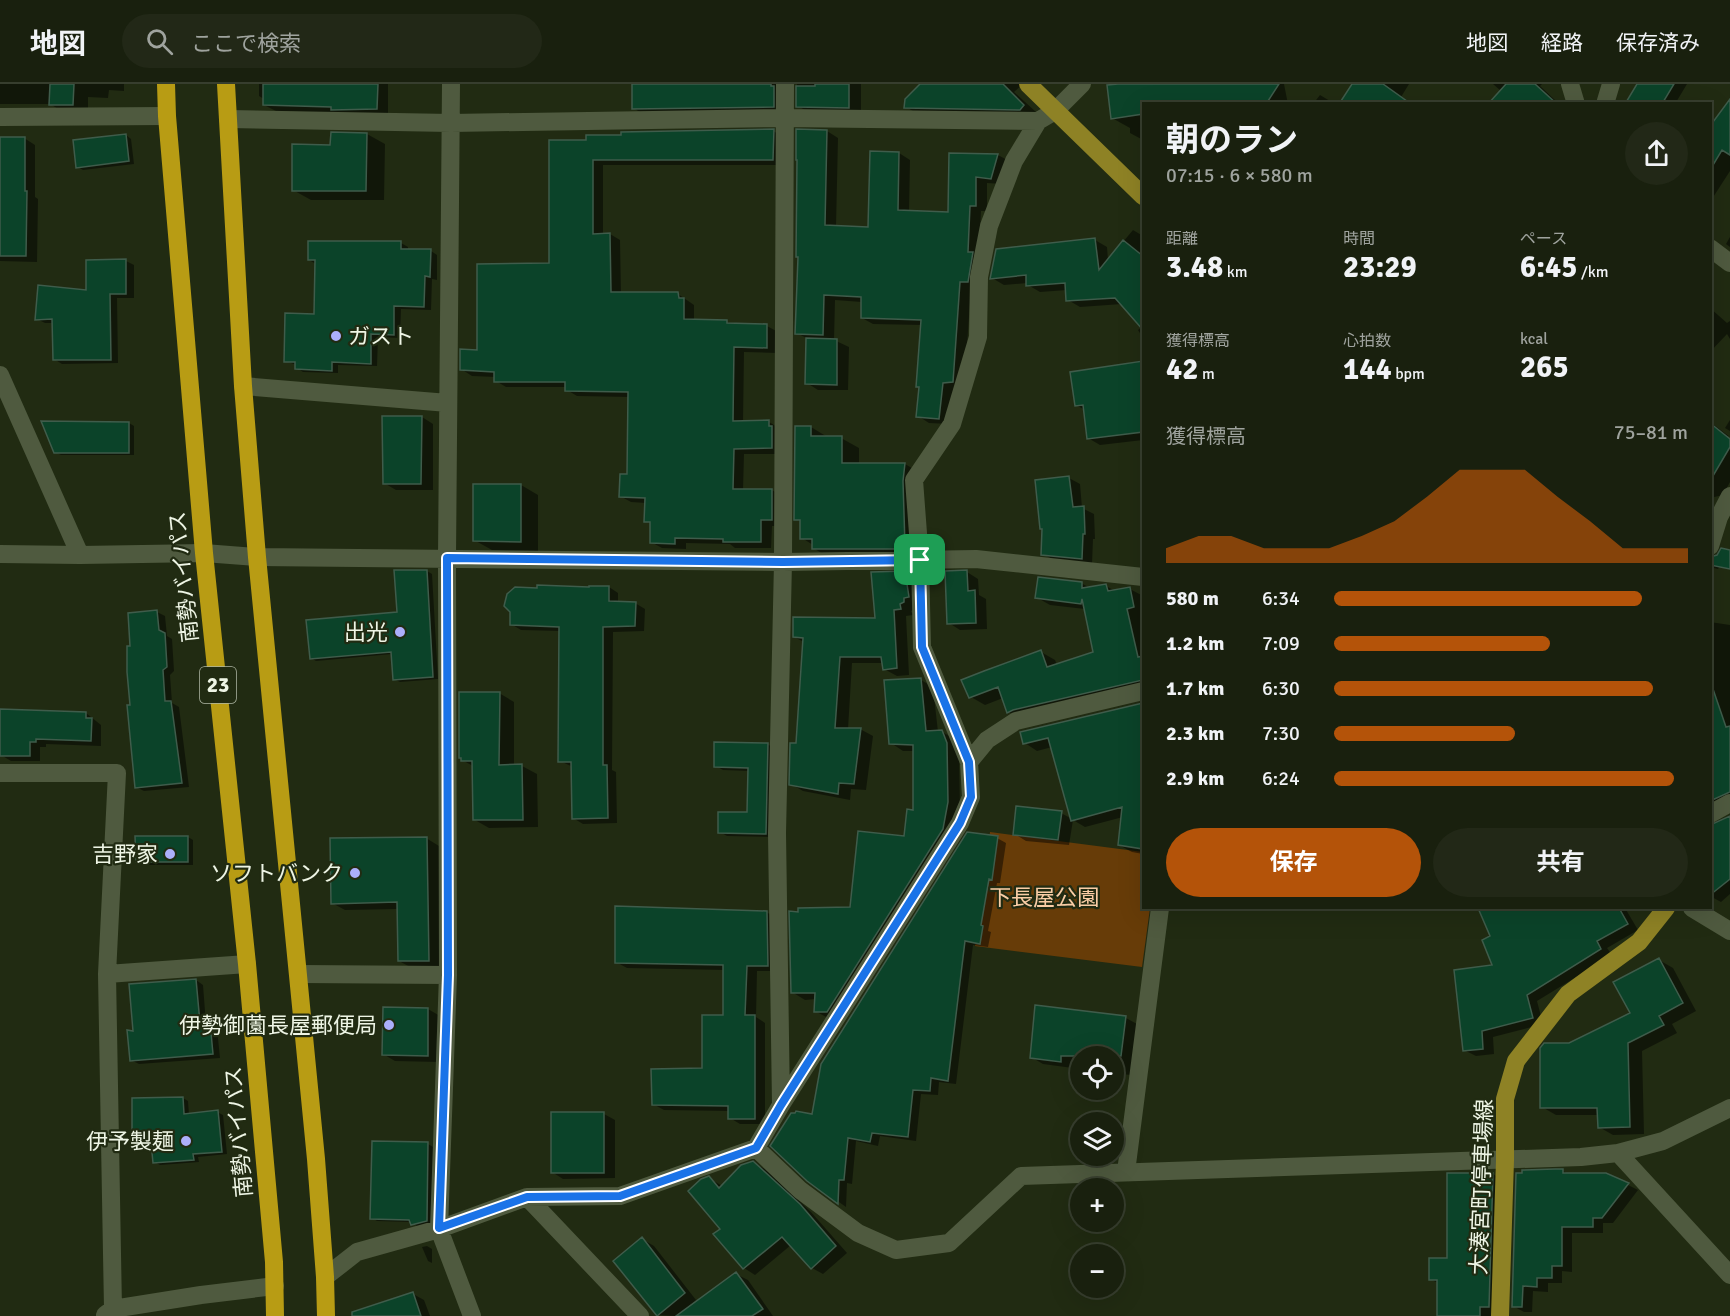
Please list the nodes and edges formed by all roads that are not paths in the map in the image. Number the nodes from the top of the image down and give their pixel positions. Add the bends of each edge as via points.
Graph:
1 (166, 84) edge
2 (226, 84) edge
3 (451, 84) edge
4 (785, 84) edge
5 (1028, 84) edge
6 (1082, 84) edge
7 (1570, 84) edge
8 (1611, 84) edge
9 (1575, 102) edge
10 (1606, 102) edge
11 (1055, 111) junction
12 (167, 116) junction
13 (0, 117) edge
14 (784, 118) junction
15 (228, 119) junction
16 (1038, 121) junction
17 (451, 123) junction
18 (1142, 195) edge
19 (1712, 249) edge
20 (1730, 262) edge
21 (0, 375) edge
22 (243, 386) junction
23 (448, 403) junction
24 (1730, 496) edge
25 (1714, 513) edge
26 (1712, 530) edge
27 (204, 553) junction
28 (0, 554) edge
29 (80, 555) junction
30 (257, 557) junction
31 (447, 558) junction
32 (920, 560) junction
33 (783, 562) junction
34 (1142, 577) edge
35 (1142, 690) edge
36 (969, 762) junction
37 (0, 773) edge
38 (1730, 803) edge
39 (1712, 813) edge
40 (1160, 909) edge
41 (1665, 909) edge
42 (1694, 909) edge
43 (1730, 931) edge
44 (247, 964) junction
45 (107, 974) junction
46 (299, 974) junction
47 (448, 975) junction
48 (781, 1105) junction
49 (1730, 1108) edge
50 (756, 1148) junction
51 (1618, 1153) junction
52 (1505, 1160) junction
53 (1126, 1172) junction
54 (527, 1197) junction
55 (439, 1228) junction
56 (1730, 1275) edge
57 (326, 1277) junction
58 (275, 1286) junction
59 (108, 1313) edge
60 (275, 1316) edge
61 (326, 1316) edge
62 (472, 1316) edge
63 (640, 1316) edge
64 (1500, 1316) edge

1 - 12 highway, 南勢バイパス / 23
2 - 15 highway, 23
3 - 17 street
4 - 14 street
5 - 11 main road
6 - 11 street
7 - 9 street
8 - 10 street
11 - 16 street
11 - 18 main road
12 - 13 street
12 - 27 highway, 南勢バイパス / 23
14 - 16 street
14 - 17 street
14 - 33 street
15 - 17 street
15 - 22 highway, 23
16 - 32 street via 1014,160 989,226 979,277 978,337 952,424 914,480
17 - 23 street
19 - 20 street
21 - 29 street
22 - 23 street
22 - 30 highway, 23
23 - 31 street
24 - 25 street
25 - 26 street
27 - 29 street
27 - 30 street
27 - 44 highway, 南勢バイパス / 23
28 - 29 street
30 - 31 street
30 - 46 highway, 23
31 - 33 street
31 - 47 street
32 - 33 street
32 - 34 street via 976,559
32 - 36 street via 922,647
33 - 48 street via 777,833
35 - 36 street via 1017,721 987,740
36 - 48 street via 971,797 960,823
37 - 45 street via 117,773
38 - 39 street
40 - 53 street
41 - 52 main road, 大湊宮町停車場線 via 1639,942 1569,994 1516,1061 1505,1099
42 - 43 street
44 - 45 street
44 - 58 highway, 南勢バイパス / 23
45 - 59 street
46 - 47 street
46 - 57 highway, 23
47 - 55 street
48 - 50 street
49 - 51 street via 1663,1141
50 - 53 street via 800,1190 858,1233 896,1250 949,1243 1021,1176
50 - 54 street via 620,1196
51 - 52 street
51 - 56 street
52 - 53 street
52 - 64 main road, 大湊宮町停車場線
54 - 55 street
54 - 63 street
55 - 57 street via 357,1252
55 - 62 street
57 - 61 highway, 23
58 - 59 street
58 - 60 highway, 南勢バイパス / 23

